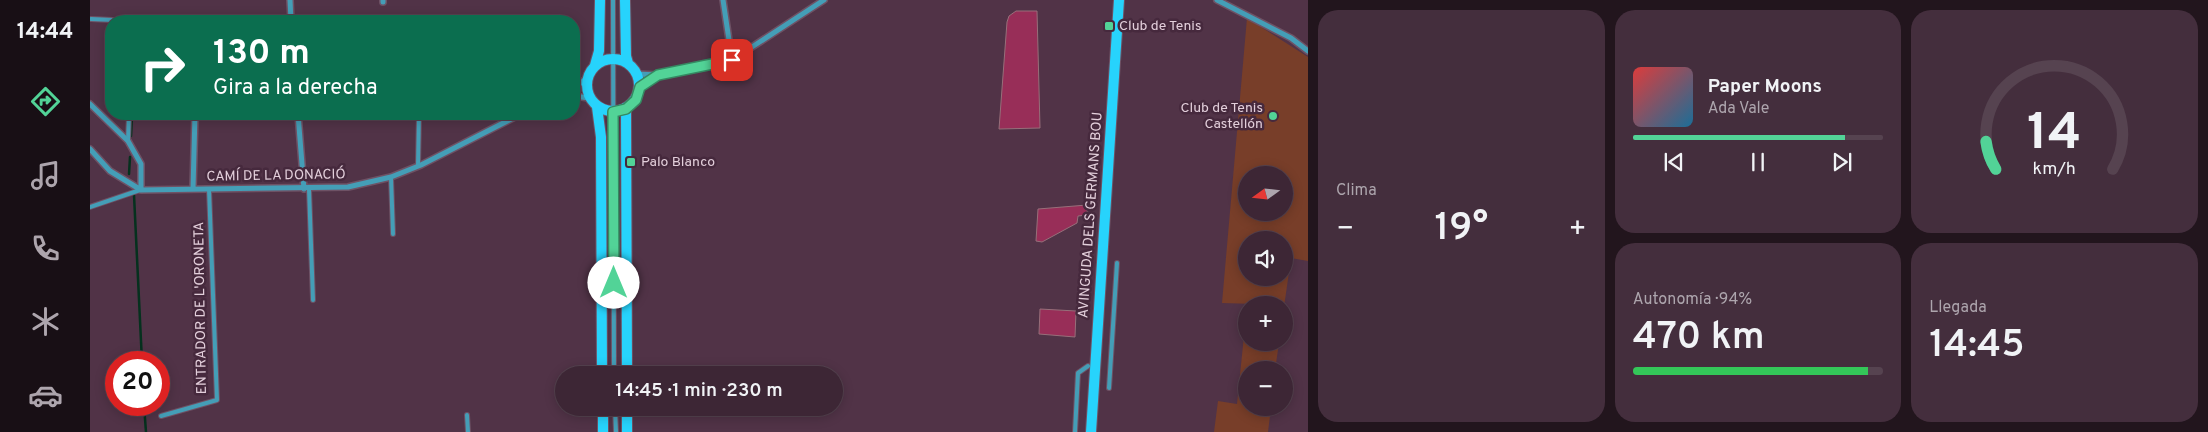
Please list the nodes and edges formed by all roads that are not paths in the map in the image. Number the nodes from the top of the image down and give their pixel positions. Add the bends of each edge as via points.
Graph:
1 (290, 0) edge
2 (600, 0) edge
3 (613, 0) edge
4 (625, 0) edge
5 (723, 0) edge
6 (824, 0) edge
7 (1119, 0) edge
8 (1217, 0) edge
9 (291, 15) edge
10 (91, 19) dead end
11 (105, 20) edge
12 (1308, 51) edge
13 (613, 58) junction
14 (732, 60) junction
15 (628, 63) junction
16 (595, 65) junction
17 (637, 74) junction
18 (658, 75) junction
19 (586, 79) junction
20 (580, 84) edge
21 (640, 87) junction
22 (580, 97) edge
23 (589, 98) junction
24 (90, 104) edge
25 (597, 107) junction
26 (626, 109) junction
27 (613, 112) junction
28 (105, 119) edge
29 (106, 120) edge
30 (129, 120) edge
31 (195, 120) edge
32 (299, 120) edge
33 (419, 120) edge
34 (509, 120) edge
35 (128, 141) junction
36 (90, 149) edge
37 (418, 166) junction
38 (391, 177) junction
39 (193, 189) junction
40 (209, 189) junction
41 (306, 189) junction
42 (141, 190) junction
43 (90, 207) edge
44 (393, 234) dead end
45 (1117, 262) dead end
46 (313, 300) dead end
47 (602, 366) edge
48 (614, 366) edge
49 (627, 366) edge
50 (1088, 366) dead end
51 (1108, 388) dead end
52 (170, 413) edge
53 (467, 415) dead end
54 (603, 416) edge
55 (615, 416) edge
56 (627, 416) edge
57 (615, 431) edge
58 (468, 432) edge
59 (603, 432) edge
60 (627, 432) edge
61 (1075, 432) edge
62 (1091, 432) edge

1 - 9 street
2 - 16 main road via 599,51
3 - 13 lane
4 - 15 main road
5 - 14 street
6 - 14 street
7 - 62 main road, AVINGUDA DELS GERMANS BOU
8 - 12 street via 1291,38
10 - 11 lane
13 - 15 main road
13 - 16 main road
13 - 27 lane
14 - 18 street
15 - 17 main road
16 - 19 main road
17 - 18 street
17 - 21 main road
18 - 21 street
19 - 20 street
19 - 23 main road
21 - 26 main road via 636,100
22 - 23 street
23 - 25 main road
24 - 28 street
25 - 27 main road
25 - 47 main road via 601,137
26 - 27 main road
26 - 49 main road
27 - 48 lane
29 - 35 street
30 - 35 lane
31 - 39 street
32 - 41 street
33 - 37 lane
34 - 37 street, CAMÍ DE LA DONACIÓ
35 - 42 street via 141,164
36 - 42 street via 110,171
37 - 38 street, CAMÍ DE LA DONACIÓ
38 - 41 street, CAMÍ DE LA DONACIÓ via 348,186
38 - 44 lane
39 - 40 street, CAMÍ DE LA DONACIÓ
39 - 42 street, CAMÍ DE LA DONACIÓ
40 - 41 street, CAMÍ DE LA DONACIÓ
40 - 52 lane, ENTRADOR DE L'ORONETA via 217,400
41 - 46 lane
42 - 43 lane
45 - 51 lane
50 - 61 lane via 1078,373
53 - 58 lane
54 - 59 main road
55 - 57 lane
56 - 60 main road

